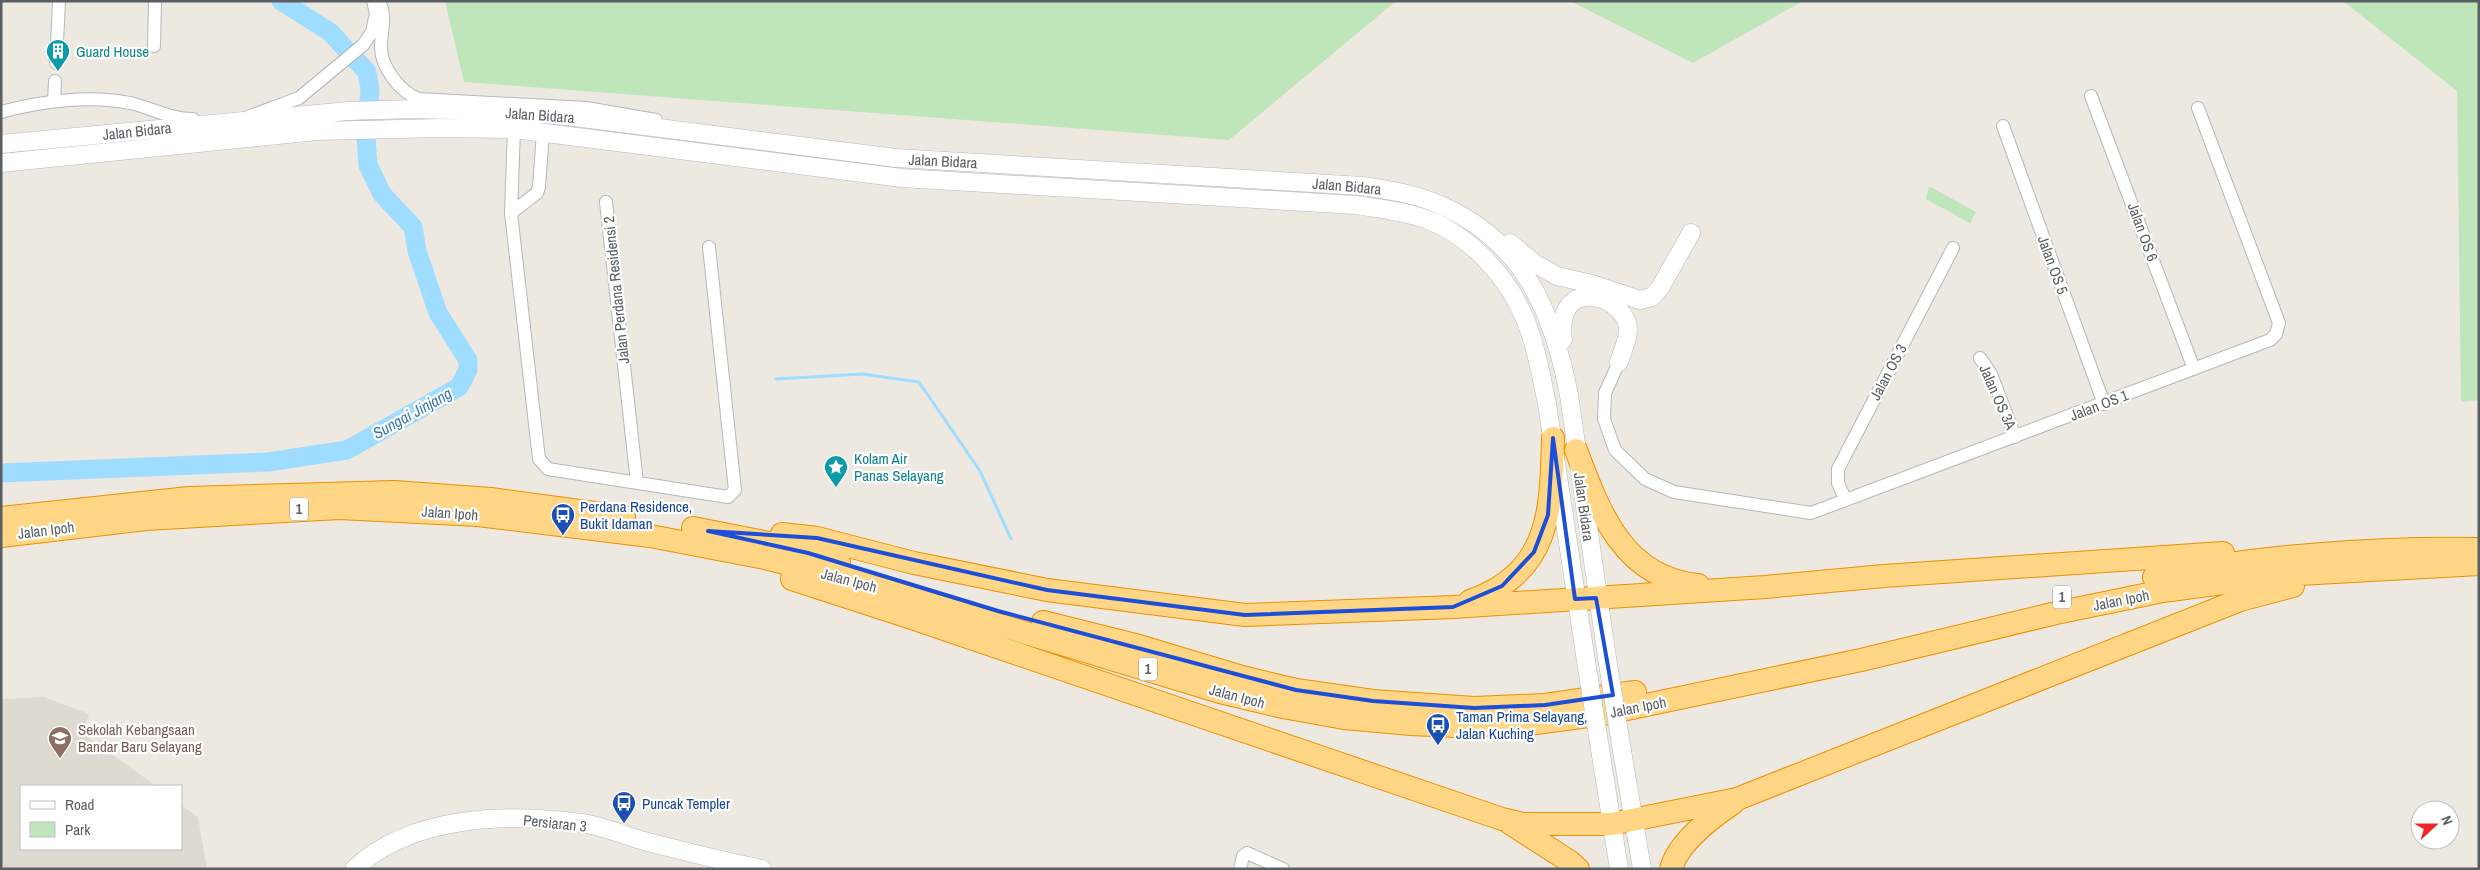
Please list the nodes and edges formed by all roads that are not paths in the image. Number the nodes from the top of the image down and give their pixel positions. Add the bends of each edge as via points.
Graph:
1 (59, 1) edge
2 (155, 1) edge
3 (373, 1) edge
4 (379, 1) edge
5 (154, 46) dead end
6 (56, 63) dead end
7 (55, 81) dead end
8 (2090, 96) dead end
9 (54, 101) junction
10 (2198, 108) dead end
11 (414, 109) junction
12 (1, 112) edge
13 (240, 120) junction
14 (2003, 126) dead end
15 (514, 129) junction
16 (709, 133) junction
17 (543, 134) junction
18 (1, 144) edge
19 (1, 163) edge
20 (1363, 186) junction
21 (606, 202) dead end
22 (512, 213) junction
23 (1692, 233) dead end
24 (709, 247) dead end
25 (1953, 248) dead end
26 (1610, 291) junction
27 (1980, 358) dead end
28 (1619, 362) junction
29 (2194, 369) junction
30 (1569, 395) junction
31 (2104, 404) junction
32 (2015, 437) junction
33 (1553, 438) junction
34 (1576, 450) junction
35 (637, 483) junction
36 (1845, 499) junction
37 (1, 518) edge
38 (708, 530) junction
39 (1, 536) edge
40 (650, 536) junction
41 (2479, 542) edge
42 (2479, 549) edge
43 (2479, 564) edge
44 (2341, 572) junction
45 (1765, 587) junction
46 (1586, 598) junction
47 (1453, 607) junction
48 (1737, 799) junction
49 (1502, 818) junction
50 (1623, 822) junction
51 (709, 864) edge
52 (354, 869) edge
53 (762, 869) edge
54 (1240, 869) edge
55 (1284, 869) edge
56 (1578, 869) edge
57 (1619, 869) edge
58 (1642, 869) edge
59 (1671, 869) edge

1 - 6 street
2 - 5 street
3 - 13 street via 376,13 372,32 363,45 299,98
4 - 16 street via 384,17 383,60 401,87 418,99 586,108
7 - 9 street
8 - 29 street, Jalan OS 6
9 - 12 street
9 - 13 street via 131,103 176,118
10 - 29 street, Jalan OS 1 via 2279,323 2270,340
11 - 13 main road, Jalan Bidara
11 - 16 main road, Jalan Bidara via 558,115
11 - 17 main road via 500,119 533,119 544,126
13 - 18 main road, Jalan Bidara
14 - 31 street, Jalan OS 5
15 - 17 main road, Jalan Bidara
15 - 19 main road, Jalan Bidara via 388,128 282,135
15 - 22 street
16 - 20 main road, Jalan Bidara via 896,158
17 - 22 street via 539,188
17 - 33 main road, Jalan Bidara via 902,178 1356,205 1409,214 1447,229 1468,242 1517,302 1535,348
20 - 26 main road via 1411,189 1448,200 1471,213 1545,271
20 - 30 main road, Jalan Bidara via 1439,204 1482,228 1502,246 1534,288 1548,314
21 - 35 street, Jalan Perdana Residensi 2
22 - 35 street via 539,459 548,469
23 - 26 main road via 1652,297 1633,300
24 - 35 street via 735,490 728,497
25 - 36 street, Jalan OS 3 via 1838,469 1838,483
26 - 28 main road via 1628,304 1638,320
27 - 32 street, Jalan OS 3A via 1991,374
28 - 30 main road via 1628,330 1623,313 1598,298 1574,300 1566,307 1561,324
28 - 36 street, Jalan OS 1 via 1605,393 1604,419 1615,450 1645,479 1687,495 1812,513
29 - 31 street, Jalan OS 1
30 - 34 main road, Jalan Bidara
31 - 32 street, Jalan OS 1
32 - 36 street, Jalan OS 1
33 - 46 main road, Jalan Bidara
33 - 47 highway via 1548,515 1534,552 1521,570 1502,586
34 - 45 highway via 1604,518 1630,554 1650,570 1688,584
34 - 46 main road, Jalan Bidara
37 - 38 highway, Jalan Ipoh / 1 via 189,498 394,492 526,502
38 - 42 highway, Jalan Ipoh / 1 via 808,553 998,611 1296,690 1373,701 1474,708 1545,705 1652,690 1814,657 2159,576 2274,559 2380,551
38 - 47 highway via 817,538 914,563 1047,590 1245,614
39 - 40 highway, Jalan Ipoh / 1 via 146,519 339,508 478,515
40 - 44 highway, Jalan Ipoh / 1 via 765,558 852,580 1220,692 1283,708 1344,718 1456,726 1536,722 1603,714 1861,660 2163,591 2283,575
40 - 49 highway via 909,617
41 - 45 highway via 2346,543
43 - 44 highway, Jalan Ipoh / 1
44 - 48 highway via 2240,600
45 - 46 highway
46 - 47 highway
46 - 50 main road, bridge via 1586,661 1601,755
46 - 50 main road, bridge via 1607,658 1622,751
48 - 50 highway
48 - 59 highway via 1693,835
49 - 50 highway via 1523,824
49 - 56 highway
50 - 57 main road
50 - 58 main road
51 - 52 main road, Persiaran 3 via 583,823 515,819 480,820 434,828 394,842
51 - 53 main road, Persiaran 3
54 - 55 street via 1247,853

